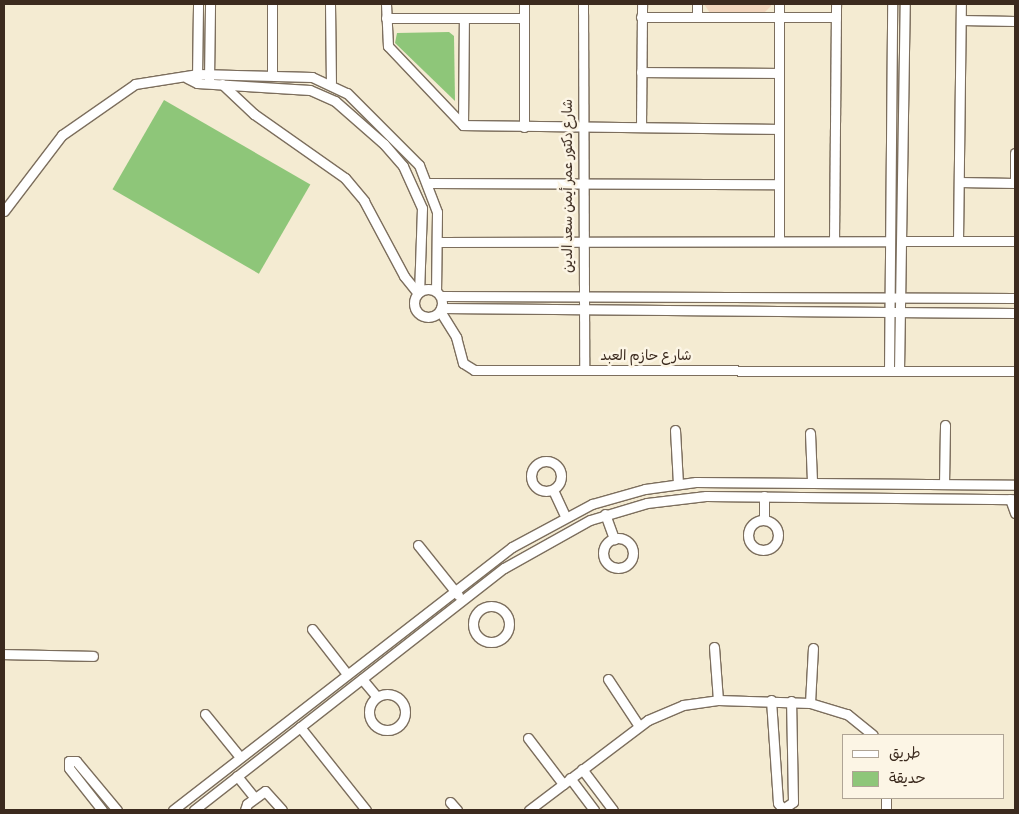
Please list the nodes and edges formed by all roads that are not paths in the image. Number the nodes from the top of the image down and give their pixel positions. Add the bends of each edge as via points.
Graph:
1 (198, 4) edge
2 (210, 4) edge
3 (272, 4) edge
4 (330, 4) edge
5 (386, 4) edge
6 (524, 4) edge
7 (583, 4) edge
8 (642, 4) edge
9 (697, 4) edge
10 (780, 4) edge
11 (836, 4) edge
12 (892, 4) edge
13 (905, 4) edge
14 (961, 4) edge
15 (641, 17) junction
16 (697, 17) junction
17 (836, 17) junction
18 (386, 18) junction
19 (464, 18) junction
20 (524, 18) junction
21 (779, 18) junction
22 (961, 20) junction
23 (1015, 21) edge
24 (641, 72) junction
25 (210, 73) junction
26 (779, 73) junction
27 (198, 74) junction
28 (272, 74) junction
29 (187, 78) junction
30 (330, 82) junction
31 (198, 83) junction
32 (209, 84) junction
33 (222, 84) junction
34 (464, 125) junction
35 (524, 127) junction
36 (582, 127) junction
37 (641, 127) junction
38 (779, 129) junction
39 (1015, 153) edge
40 (959, 182) junction
41 (429, 183) junction
42 (1015, 183) edge
43 (581, 184) junction
44 (779, 184) junction
45 (4, 211) edge
46 (582, 239) junction
47 (779, 240) junction
48 (834, 240) junction
49 (890, 241) junction
50 (904, 241) junction
51 (958, 241) junction
52 (1015, 241) edge
53 (438, 242) junction
54 (419, 292) junction
55 (438, 294) junction
56 (583, 297) junction
57 (901, 298) junction
58 (1015, 298) edge
59 (890, 300) junction
60 (583, 309) junction
61 (441, 310) junction
62 (890, 312) junction
63 (900, 312) junction
64 (1015, 313) edge
65 (584, 369) junction
66 (899, 370) junction
67 (889, 371) junction
68 (1015, 371) edge
69 (945, 425) dead end
70 (675, 430) dead end
71 (810, 433) dead end
72 (812, 481) junction
73 (866, 482) junction
74 (678, 483) junction
75 (944, 484) junction
76 (1015, 485) edge
77 (552, 490) dead end
78 (764, 496) junction
79 (867, 497) junction
80 (1012, 499) edge
81 (1015, 513) edge
82 (605, 514) junction
83 (566, 516) junction
84 (764, 520) dead end
85 (614, 538) dead end
86 (418, 545) dead end
87 (454, 591) junction
88 (466, 598) junction
89 (480, 610) junction
90 (312, 629) dead end
91 (714, 647) dead end
92 (813, 648) dead end
93 (4, 654) edge
94 (93, 656) dead end
95 (347, 674) junction
96 (362, 679) junction
97 (608, 679) dead end
98 (377, 697) junction
99 (718, 700) junction
100 (771, 700) junction
101 (791, 701) junction
102 (810, 703) junction
103 (205, 714) dead end
104 (639, 726) junction
105 (300, 727) junction
106 (871, 734) edge
107 (528, 738) dead end
108 (240, 757) junction
109 (582, 769) junction
110 (237, 776) junction
111 (92, 780) junction
112 (566, 781) junction
113 (84, 787) junction
114 (254, 797) junction
115 (450, 802) dead end
116 (102, 810) edge
117 (117, 810) edge
118 (173, 810) edge
119 (194, 810) edge
120 (245, 810) edge
121 (282, 810) edge
122 (366, 810) edge
123 (457, 810) edge
124 (529, 810) edge
125 (594, 810) edge
126 (613, 810) edge

1 - 27 street
2 - 25 street
3 - 28 street
4 - 30 street
5 - 18 street
6 - 20 street
7 - 36 street, شارع دكتور عمر أيمن سعد الدين
8 - 15 street
9 - 16 street
10 - 21 street
11 - 17 street
12 - 49 street
13 - 50 street
14 - 22 street
15 - 16 street
15 - 24 street
16 - 21 street
17 - 21 street
17 - 48 street
18 - 19 street
18 - 34 street via 391,51
19 - 20 street
19 - 34 street
20 - 35 street
21 - 26 street
22 - 23 street
22 - 40 street
24 - 26 street
24 - 37 street
25 - 27 street
25 - 28 street
25 - 32 street
26 - 38 street
27 - 29 street
27 - 31 street
28 - 30 street
29 - 31 street
29 - 45 street via 135,84 86,114 40,158
30 - 41 street via 407,149
31 - 32 street
32 - 33 street
33 - 54 street via 254,114 345,178 364,201 404,276
33 - 54 street via 297,88 323,95 394,154 411,180 422,208
34 - 35 street
35 - 36 street
36 - 37 street
36 - 43 street, شارع دكتور عمر أيمن سعد الدين
37 - 38 street
38 - 44 street
39 - 42 street
40 - 42 street
40 - 51 street
41 - 43 street
41 - 53 street
43 - 44 street
43 - 46 street, شارع دكتور عمر أيمن سعد الدين
44 - 47 street
46 - 47 street
46 - 53 street
46 - 56 street, شارع دكتور عمر أيمن سعد الدين
47 - 48 street
48 - 49 street
49 - 59 street
50 - 51 street
50 - 57 street
51 - 52 street
53 - 55 street
54 - 55 street
54 - 61 street via 414,301 419,314 428,318
55 - 56 street
55 - 61 street
56 - 59 street
56 - 60 street, شارع دكتور عمر أيمن سعد الدين
57 - 58 street
57 - 59 street
57 - 63 street
59 - 62 street
60 - 61 street
60 - 62 street
60 - 65 street, شارع دكتور عمر أيمن سعد الدين
61 - 65 street, شارع حازم العبد via 468,368
62 - 63 street
62 - 67 street
63 - 64 street
63 - 66 street
65 - 67 street, شارع حازم العبد
66 - 67 street, شارع حازم العبد
66 - 68 street, شارع حازم العبد
69 - 75 street
70 - 74 street
71 - 72 street
72 - 73 street
72 - 74 street
73 - 75 street
73 - 79 street
74 - 83 street via 627,493
75 - 76 street
77 - 83 street
78 - 79 street
78 - 82 street via 676,498
78 - 84 street
79 - 80 street
80 - 81 street
82 - 85 street
82 - 88 street via 537,546
83 - 87 street via 512,547
86 - 87 street
87 - 88 street
87 - 95 street
88 - 89 street
88 - 96 street
89 - 89 street via 471,622 492,645 510,627 493,604
90 - 95 street
91 - 99 street
92 - 102 street
93 - 94 street
95 - 108 street
96 - 98 street
96 - 105 street
97 - 104 street
98 - 98 street via 367,709 388,733 407,714 389,692
99 - 100 street
99 - 104 street via 671,708
100 - 101 street
100 - 101 street via 778,803 784,809 792,802
101 - 102 street
102 - 106 street via 847,714
103 - 108 street
104 - 109 street
105 - 110 street
105 - 122 street
107 - 112 street
108 - 118 street
109 - 112 street
109 - 126 street
110 - 114 street
110 - 119 street
111 - 113 street
111 - 113 street via 76,761 69,761 69,768
111 - 117 street
112 - 124 street
112 - 125 street
113 - 116 street
114 - 120 street
114 - 121 street via 267,792
115 - 123 street

